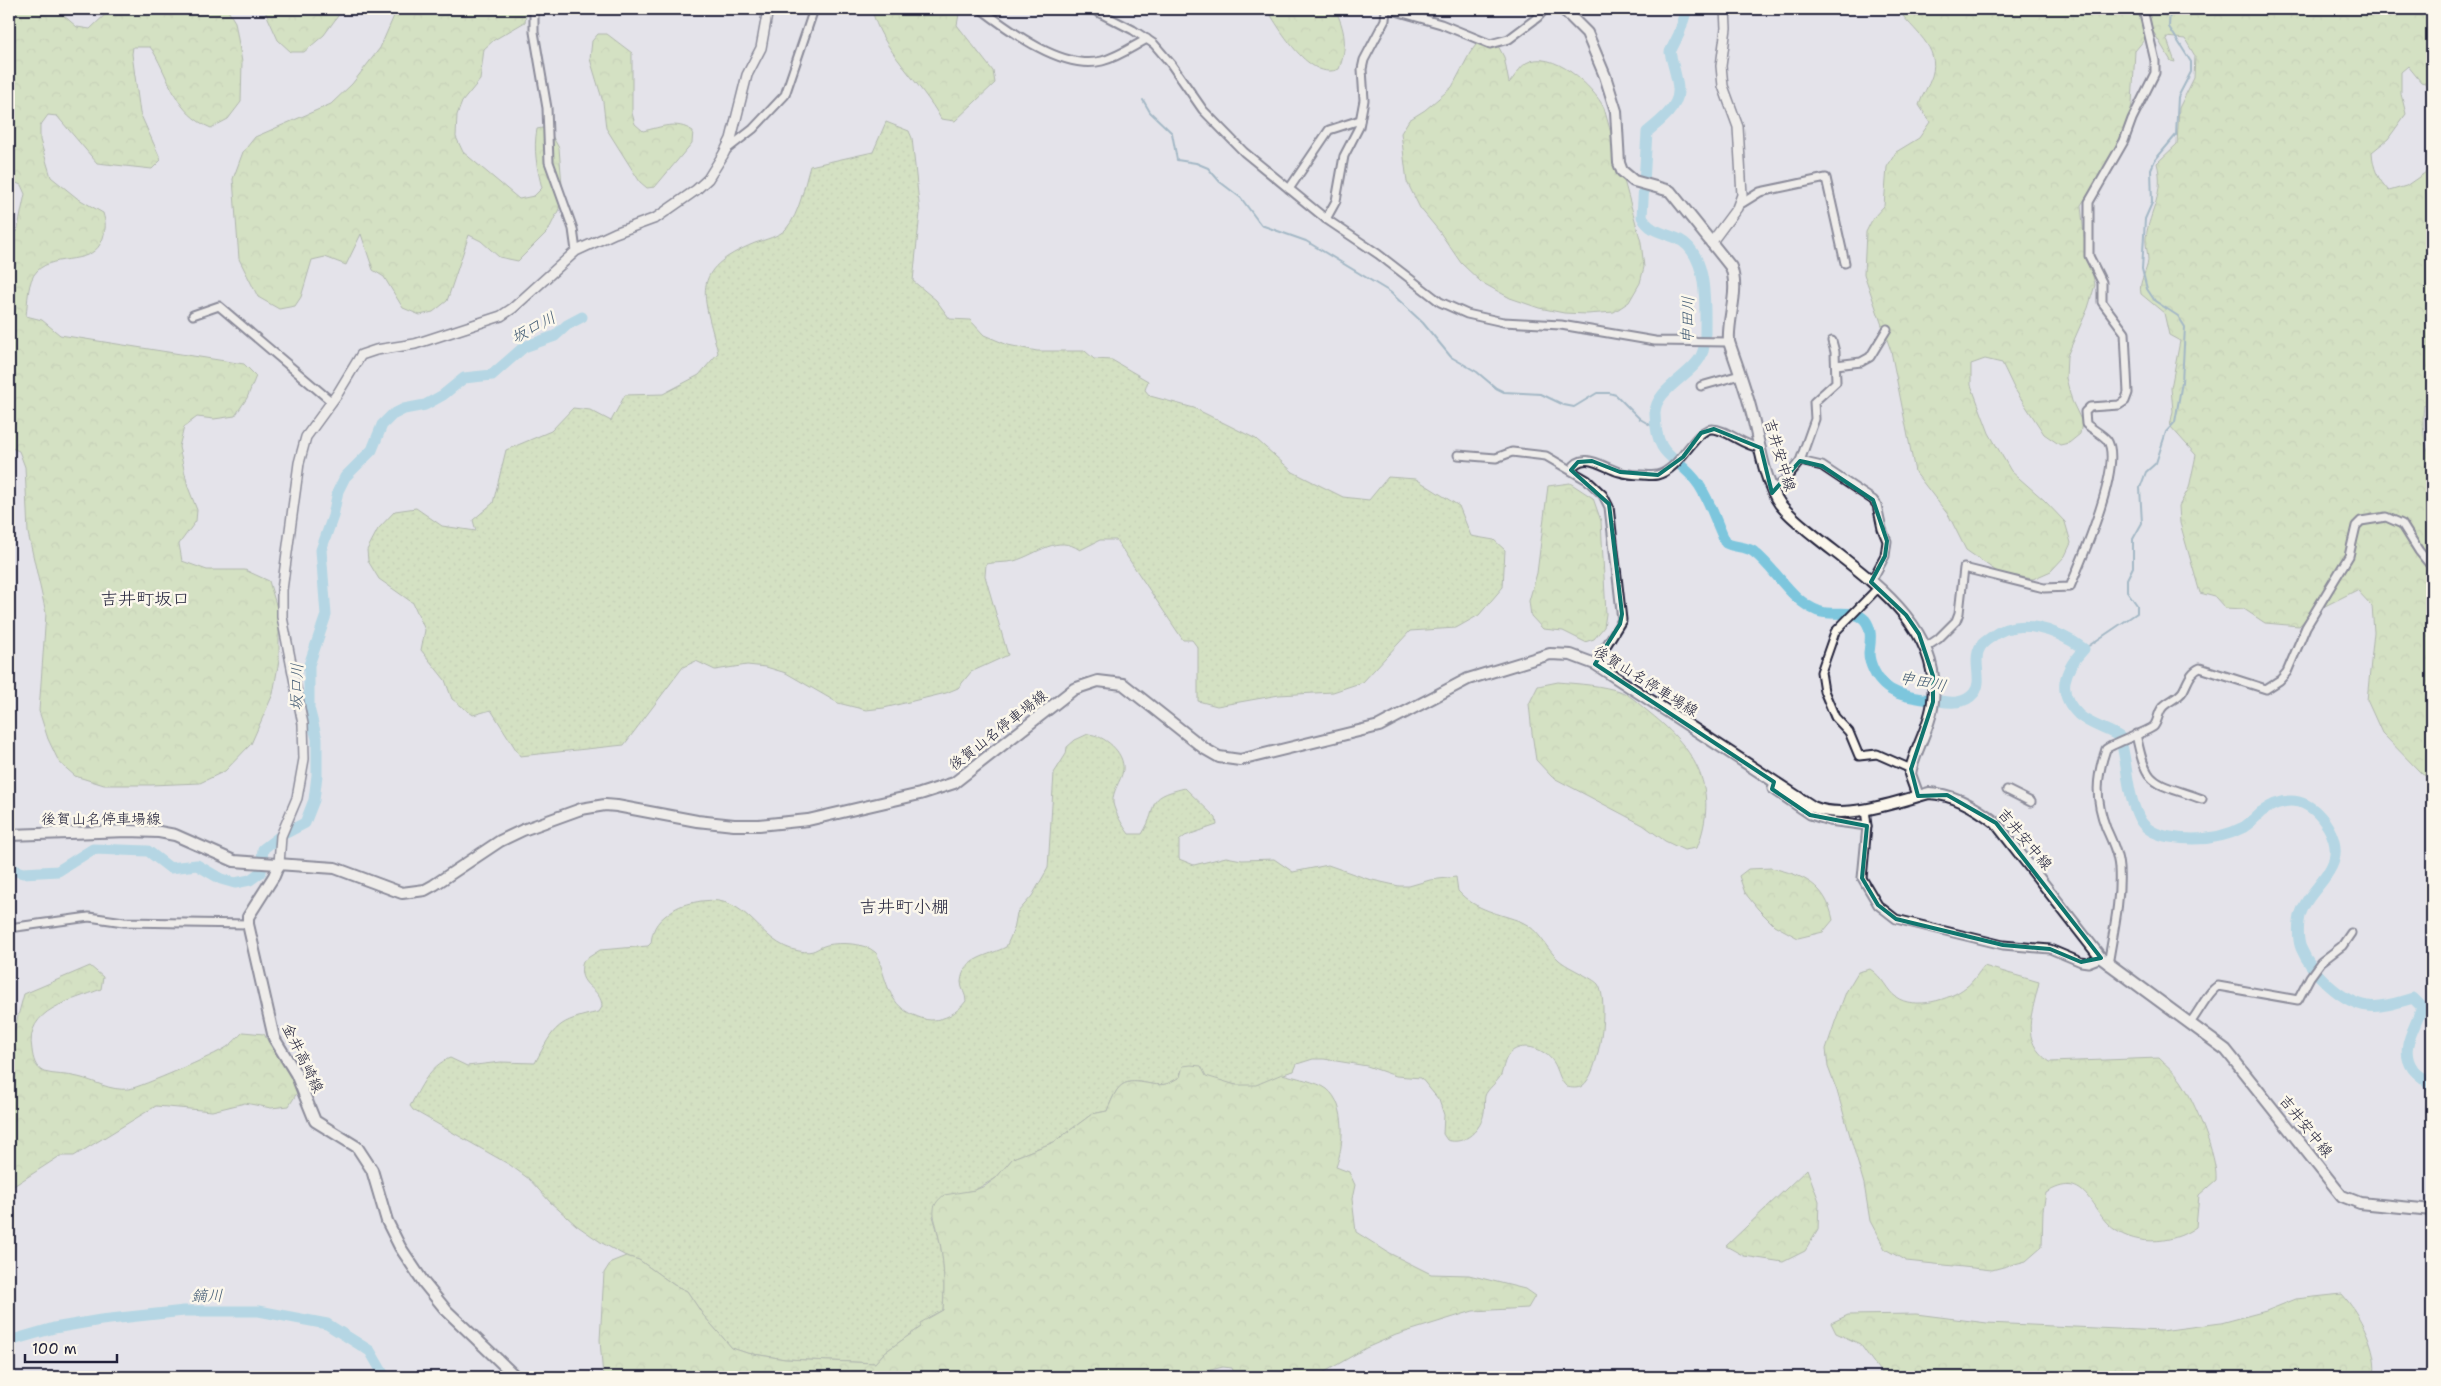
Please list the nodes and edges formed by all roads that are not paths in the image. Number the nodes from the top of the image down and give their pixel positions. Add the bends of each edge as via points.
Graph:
1 (12, 9) edge
2 (534, 9) edge
3 (768, 9) edge
4 (814, 9) edge
5 (981, 9) edge
6 (1092, 9) edge
7 (1388, 9) edge
8 (1545, 9) edge
9 (1563, 9) edge
10 (1725, 9) edge
11 (2147, 9) edge
12 (9, 16) edge
13 (1147, 39) junction
14 (1360, 120) junction
15 (726, 150) junction
16 (1289, 189) junction
17 (1739, 205) junction
18 (1326, 219) junction
19 (1711, 243) junction
20 (576, 251) junction
21 (1844, 263) dead end
22 (193, 315) dead end
23 (1887, 329) dead end
24 (1832, 340) dead end
25 (1724, 342) junction
26 (1836, 365) junction
27 (1740, 375) junction
28 (1701, 386) dead end
29 (332, 402) junction
30 (1761, 448) junction
31 (1458, 456) dead end
32 (1800, 462) junction
33 (1571, 470) junction
34 (1773, 490) junction
35 (2432, 567) edge
36 (1874, 585) junction
37 (1926, 648) junction
38 (1595, 664) junction
39 (2136, 734) junction
40 (1911, 769) junction
41 (1774, 782) junction
42 (2007, 790) dead end
43 (1918, 796) junction
44 (2202, 799) dead end
45 (2031, 802) dead end
46 (1865, 809) junction
47 (1867, 826) junction
48 (9, 835) edge
49 (279, 864) junction
50 (248, 924) junction
51 (9, 928) edge
52 (2351, 933) dead end
53 (2105, 961) junction
54 (2189, 1024) junction
55 (2432, 1210) edge
56 (516, 1377) edge

1 - 12 street
2 - 20 street via 534,32 547,108 549,162 573,229
3 - 15 street via 760,48 747,75
4 - 15 street via 785,95 753,129
5 - 13 street via 1030,44 1082,62 1113,58
6 - 13 street
7 - 8 street via 1441,24 1490,44 1509,39
7 - 14 street via 1364,60 1364,100
9 - 19 main road, 吉井安中線 via 1587,33 1616,111 1619,164 1628,177 1670,191
10 - 17 street via 1721,66 1723,86 1738,127 1742,194
11 - 37 street via 2144,14 2155,73 2124,141 2089,202 2090,256 2102,282 2102,302 2125,333 2129,376 2125,401 2119,405 2090,407 2085,412 2086,424 2108,440 2112,454 2112,469 2085,552 2070,587 2044,588 1964,568 1956,621
13 - 16 street via 1171,64 1203,110 1227,136
14 - 16 street via 1329,130
14 - 18 street via 1344,156 1336,200
15 - 20 street via 708,178 672,208 656,218 615,232
16 - 18 street
17 - 19 street
17 - 21 street via 1760,192 1826,178
18 - 25 street via 1440,302 1467,314 1503,322 1561,325 1639,339
19 - 25 main road, 吉井安中線 via 1732,268 1735,278
20 - 29 street via 501,316 415,344 361,355
22 - 29 street via 219,306
23 - 26 street via 1870,358
24 - 26 street
25 - 27 main road, 吉井安中線
26 - 32 street via 1834,385 1814,402 1815,419
27 - 28 street
27 - 30 main road, 吉井安中線
29 - 49 street via 302,447 282,590 282,617 303,724 304,759 297,798 281,836
30 - 33 street via 1742,443 1721,431 1706,430 1676,463 1658,475 1620,472 1587,460 1578,462
30 - 34 main road, 吉井安中線
31 - 33 street via 1496,458 1512,452 1539,454
32 - 34 street
32 - 36 street via 1822,466 1877,505 1887,547
33 - 38 street via 1603,495 1609,507 1622,620
34 - 36 main road, 吉井安中線 via 1796,520
35 - 39 street via 2402,524 2386,517 2361,521 2356,526 2349,556 2340,574 2306,627 2287,672 2280,680 2266,690 2200,668 2185,682 2183,691 2163,707 2155,725
36 - 37 main road, 吉井安中線 via 1906,615
36 - 40 street via 1832,638 1821,672 1824,691 1835,717 1849,732 1860,756 1877,754
37 - 40 main road, 吉井安中線 via 1934,676 1934,691 1930,715
38 - 41 main road, 後賀山名停車場線
38 - 49 main road, 後賀山名停車場線 via 1571,655 1550,654 1468,679 1379,726 1240,760 1219,757 1205,749 1123,684 1098,681 1074,690 954,783 844,812 800,821 734,825 617,806 588,807 512,835 434,885 413,892 392,891 335,868
39 - 44 street via 2142,765 2154,782
39 - 53 street via 2106,749 2096,790 2119,867 2119,893
40 - 43 main road
41 - 46 main road, 後賀山名停車場線 via 1812,808 1822,811 1844,813
41 - 47 street via 1772,789 1810,815
42 - 45 street
43 - 46 main road, 後賀山名停車場線
43 - 53 main road, 吉井安中線 via 1929,793 1947,795 1996,823
46 - 47 street
47 - 53 street via 1862,878 1878,905 1896,919 2003,945 2050,949 2081,962
48 - 49 main road, 後賀山名停車場線 via 159,832 175,835 234,861
49 - 50 main road via 248,917
50 - 51 street via 124,922 89,917
50 - 56 main road, 金井高崎線 via 274,1038 296,1074 315,1121 356,1146 372,1170 386,1221 424,1283 446,1310
52 - 54 street via 2342,946 2321,962 2298,1000 2218,986 2212,989
53 - 54 main road, 吉井安中線
54 - 55 main road, 吉井安中線 via 2226,1050 2342,1196 2360,1203

